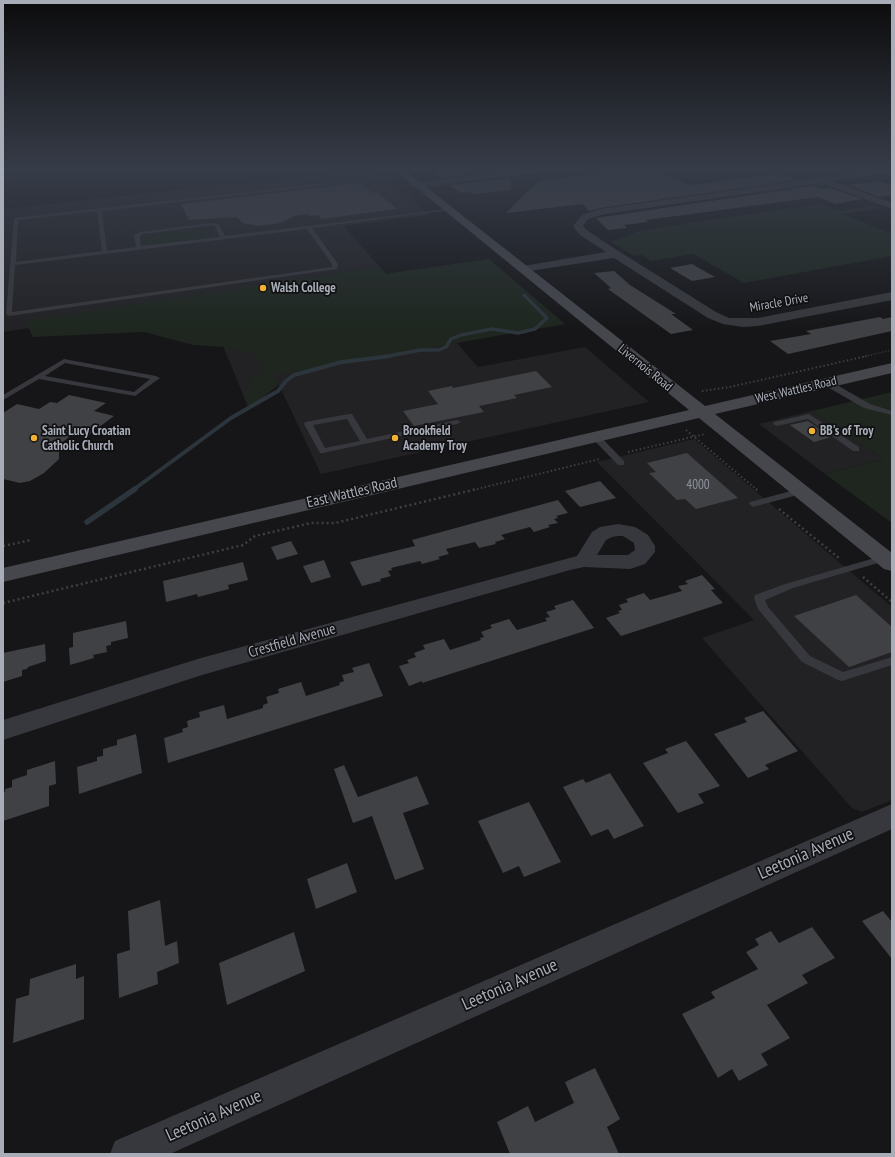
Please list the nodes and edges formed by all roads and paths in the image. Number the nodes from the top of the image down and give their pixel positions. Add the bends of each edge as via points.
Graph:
1 (16, 225) edge
2 (101, 225) edge
3 (205, 225) edge
4 (217, 225) edge
5 (324, 225) edge
6 (467, 225) edge
7 (578, 225) edge
8 (308, 227) junction
9 (224, 238) junction
10 (605, 247) junction
11 (139, 248) junction
12 (105, 253) junction
13 (616, 254) junction
14 (13, 264) junction
15 (518, 265) junction
16 (892, 296) edge
17 (892, 350) edge
18 (892, 368) edge
19 (39, 377) junction
20 (827, 383) junction
21 (3, 391) edge
22 (700, 392) dead end
23 (12, 393) junction
24 (3, 398) edge
25 (701, 412) junction
26 (892, 413) edge
27 (457, 422) dead end
28 (777, 424) dead end
29 (687, 431) dead end
30 (705, 434) dead end
31 (596, 437) junction
32 (694, 437) junction
33 (365, 442) junction
34 (856, 449) dead end
35 (614, 456) junction
36 (621, 463) dead end
37 (802, 491) junction
38 (762, 494) dead end
39 (753, 504) dead end
40 (774, 505) dead end
41 (31, 540) dead end
42 (3, 546) edge
43 (584, 561) dead end
44 (889, 561) edge
45 (845, 563) dead end
46 (859, 574) dead end
47 (3, 575) edge
48 (892, 602) edge
49 (3, 603) edge
50 (892, 660) edge
51 (3, 730) edge
52 (892, 816) edge
53 (128, 1154) edge

1 - 14 lane
2 - 12 lane
3 - 11 lane via 136,235
4 - 9 lane
5 - 8 lane
6 - 15 main road, Livernois Road
7 - 10 street, Miracle Drive
8 - 9 lane
8 - 14 lane via 335,264 335,268 9,314
9 - 11 lane
10 - 13 street, Miracle Drive
10 - 15 street
11 - 12 lane
12 - 14 lane
13 - 15 street
13 - 16 street, Miracle Drive via 712,314 734,322 758,322
15 - 25 main road, Livernois Road
17 - 22 path
18 - 20 main road, West Wattles Road
19 - 19 lane via 64,361 156,378 135,394
19 - 23 lane
20 - 25 main road, West Wattles Road
20 - 26 lane via 867,406
21 - 23 lane
23 - 24 lane
25 - 31 main road, East Wattles Road
25 - 37 main road, Livernois Road
27 - 33 lane
28 - 34 lane via 809,416
29 - 32 path
30 - 32 path
31 - 35 lane
31 - 47 main road, East Wattles Road
32 - 35 path
32 - 38 path
33 - 33 lane via 323,452 308,424 349,416
35 - 36 lane
35 - 49 path via 335,523 311,523 255,536 243,545
37 - 39 lane
37 - 44 main road, Livernois Road
40 - 45 path
41 - 42 path
43 - 51 street, Crestfield Avenue via 201,667
44 - 50 lane via 789,586 759,598 764,609 806,659 842,677
46 - 48 path
52 - 53 street, Leetonia Avenue

